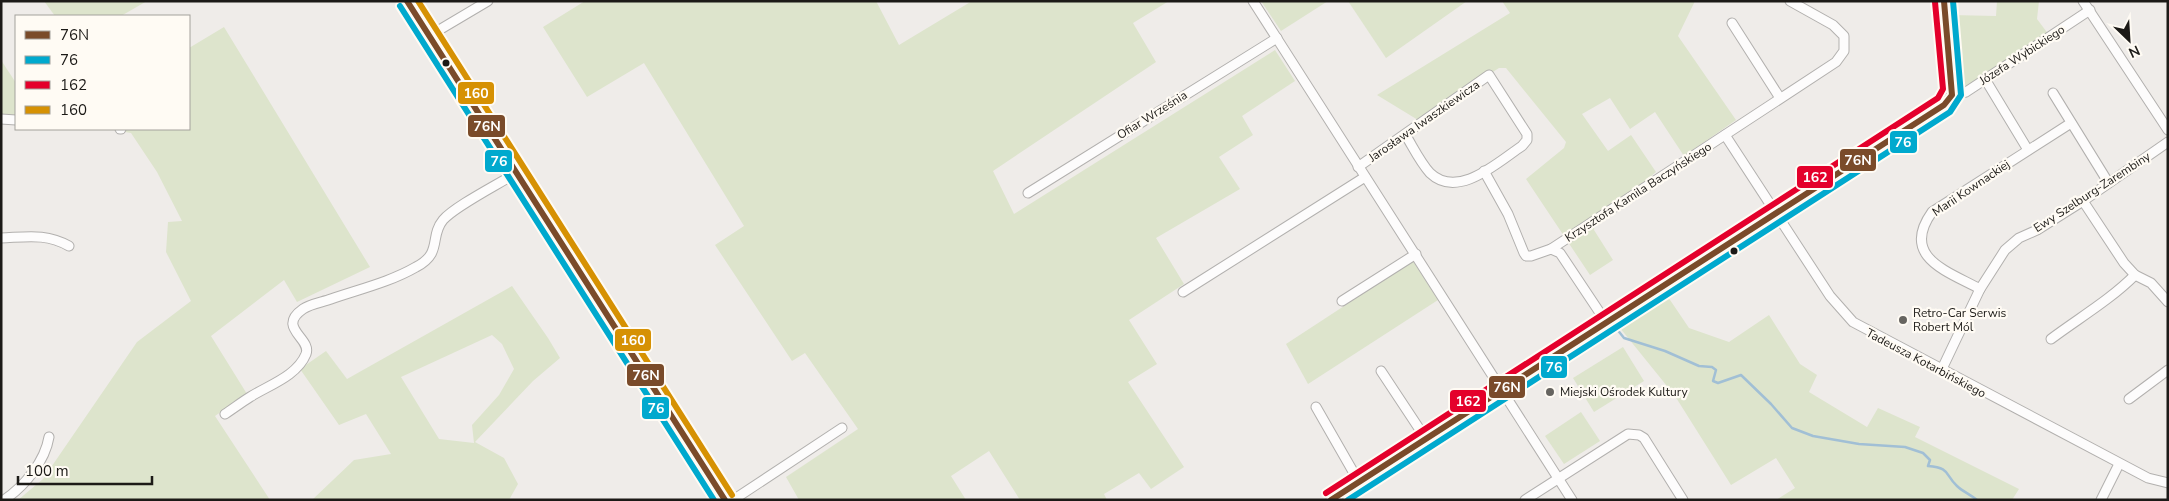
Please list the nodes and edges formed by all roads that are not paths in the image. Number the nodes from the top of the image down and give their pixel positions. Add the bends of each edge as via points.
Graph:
1 (407, 1) edge
2 (488, 1) edge
3 (1253, 1) edge
4 (1790, 1) edge
5 (1944, 1) edge
6 (2084, 1) edge
7 (2090, 10) junction
8 (1732, 23) dead end
9 (428, 36) junction
10 (1276, 38) junction
11 (1985, 80) junction
12 (2053, 93) dead end
13 (1952, 95) junction
14 (1780, 98) junction
15 (1, 119) edge
16 (15, 120) edge
17 (2071, 122) junction
18 (2168, 130) edge
19 (1405, 134) junction
20 (1726, 135) junction
21 (2168, 142) edge
22 (2028, 150) junction
23 (1358, 167) junction
24 (1484, 171) junction
25 (516, 173) junction
26 (1364, 177) junction
27 (2108, 182) junction
28 (1028, 193) dead end
29 (2083, 201) junction
30 (1775, 213) junction
31 (1, 238) edge
32 (69, 246) dead end
33 (1551, 249) junction
34 (1416, 254) junction
35 (2135, 275) junction
36 (1980, 289) junction
37 (1183, 292) dead end
38 (1342, 301) dead end
39 (2168, 302) edge
40 (1606, 322) junction
41 (2051, 339) dead end
42 (2168, 370) edge
43 (1382, 371) dead end
44 (1941, 371) junction
45 (1502, 389) junction
46 (2129, 399) dead end
47 (1316, 407) dead end
48 (225, 414) dead end
49 (842, 428) dead end
50 (49, 437) dead end
51 (1426, 439) junction
52 (2119, 464) junction
53 (1559, 478) junction
54 (1359, 482) junction
55 (2168, 484) edge
56 (4, 500) edge
57 (725, 500) edge
58 (734, 500) edge
59 (1331, 500) edge
60 (1525, 500) edge
61 (1572, 500) edge
62 (1683, 500) edge
63 (2101, 500) edge

1 - 9 street
2 - 9 street
3 - 10 street
4 - 14 street, Krzysztofa Kamila Baczyńskiego via 1833,25 1844,36 1844,51 1836,62
5 - 13 street
6 - 7 street
7 - 11 street, Józefa Wybickiego
7 - 18 street
8 - 14 street
9 - 25 street
10 - 23 street
10 - 28 street, Ofiar Września
11 - 13 street, Józefa Wybickiego via 1966,92
11 - 22 street
12 - 17 street
13 - 30 street, Józefa Wybickiego via 1944,105
14 - 20 street, Krzysztofa Kamila Baczyńskiego
15 - 16 street
17 - 22 street, Marii Kownackiej
17 - 27 street
19 - 23 street, Jarosława Iwaszkiewicza
19 - 24 street via 1422,164 1443,182 1456,183
19 - 24 street, Jarosława Iwaszkiewicza via 1489,75 1527,134 1527,140
20 - 30 street
20 - 33 street, Krzysztofa Kamila Baczyńskiego
21 - 27 street, Ewy Szelburg-Zarembiny
22 - 36 street, Marii Kownackiej via 1932,212 1921,231 1922,251 1928,259
23 - 26 street
24 - 33 street, Krzysztofa Kamila Baczyńskiego via 1508,214 1524,253 1532,256
25 - 48 street via 448,215 439,228 434,250 421,264 375,285 303,309 292,322 306,348 298,366
25 - 57 street
26 - 34 street
26 - 37 street
27 - 29 street, Ewy Szelburg-Zarembiny
29 - 35 street
29 - 36 street, Ewy Szelburg-Zarembiny via 2019,238 2006,250
30 - 40 street, Józefa Wybickiego
30 - 44 street, Tadeusza Kotarbińskiego via 1847,317 1861,328
31 - 32 street via 45,237
33 - 40 street, Krzysztofa Kamila Baczyńskiego via 1560,253
34 - 38 street
34 - 45 street
35 - 39 street via 2150,283
35 - 41 street
36 - 44 street, Ewy Szelburg-Zarembiny
40 - 45 street, Józefa Wybickiego
42 - 46 street
43 - 51 street
44 - 52 street, Tadeusza Kotarbińskiego
45 - 51 street, Józefa Wybickiego
45 - 53 street
47 - 54 street
49 - 58 street
50 - 56 street via 47,448 33,472
51 - 54 street, Józefa Wybickiego
52 - 55 street, Tadeusza Kotarbińskiego via 2154,481
52 - 63 street
53 - 60 street
53 - 61 street
53 - 62 street via 1628,434 1639,435
54 - 59 street, Józefa Wybickiego

